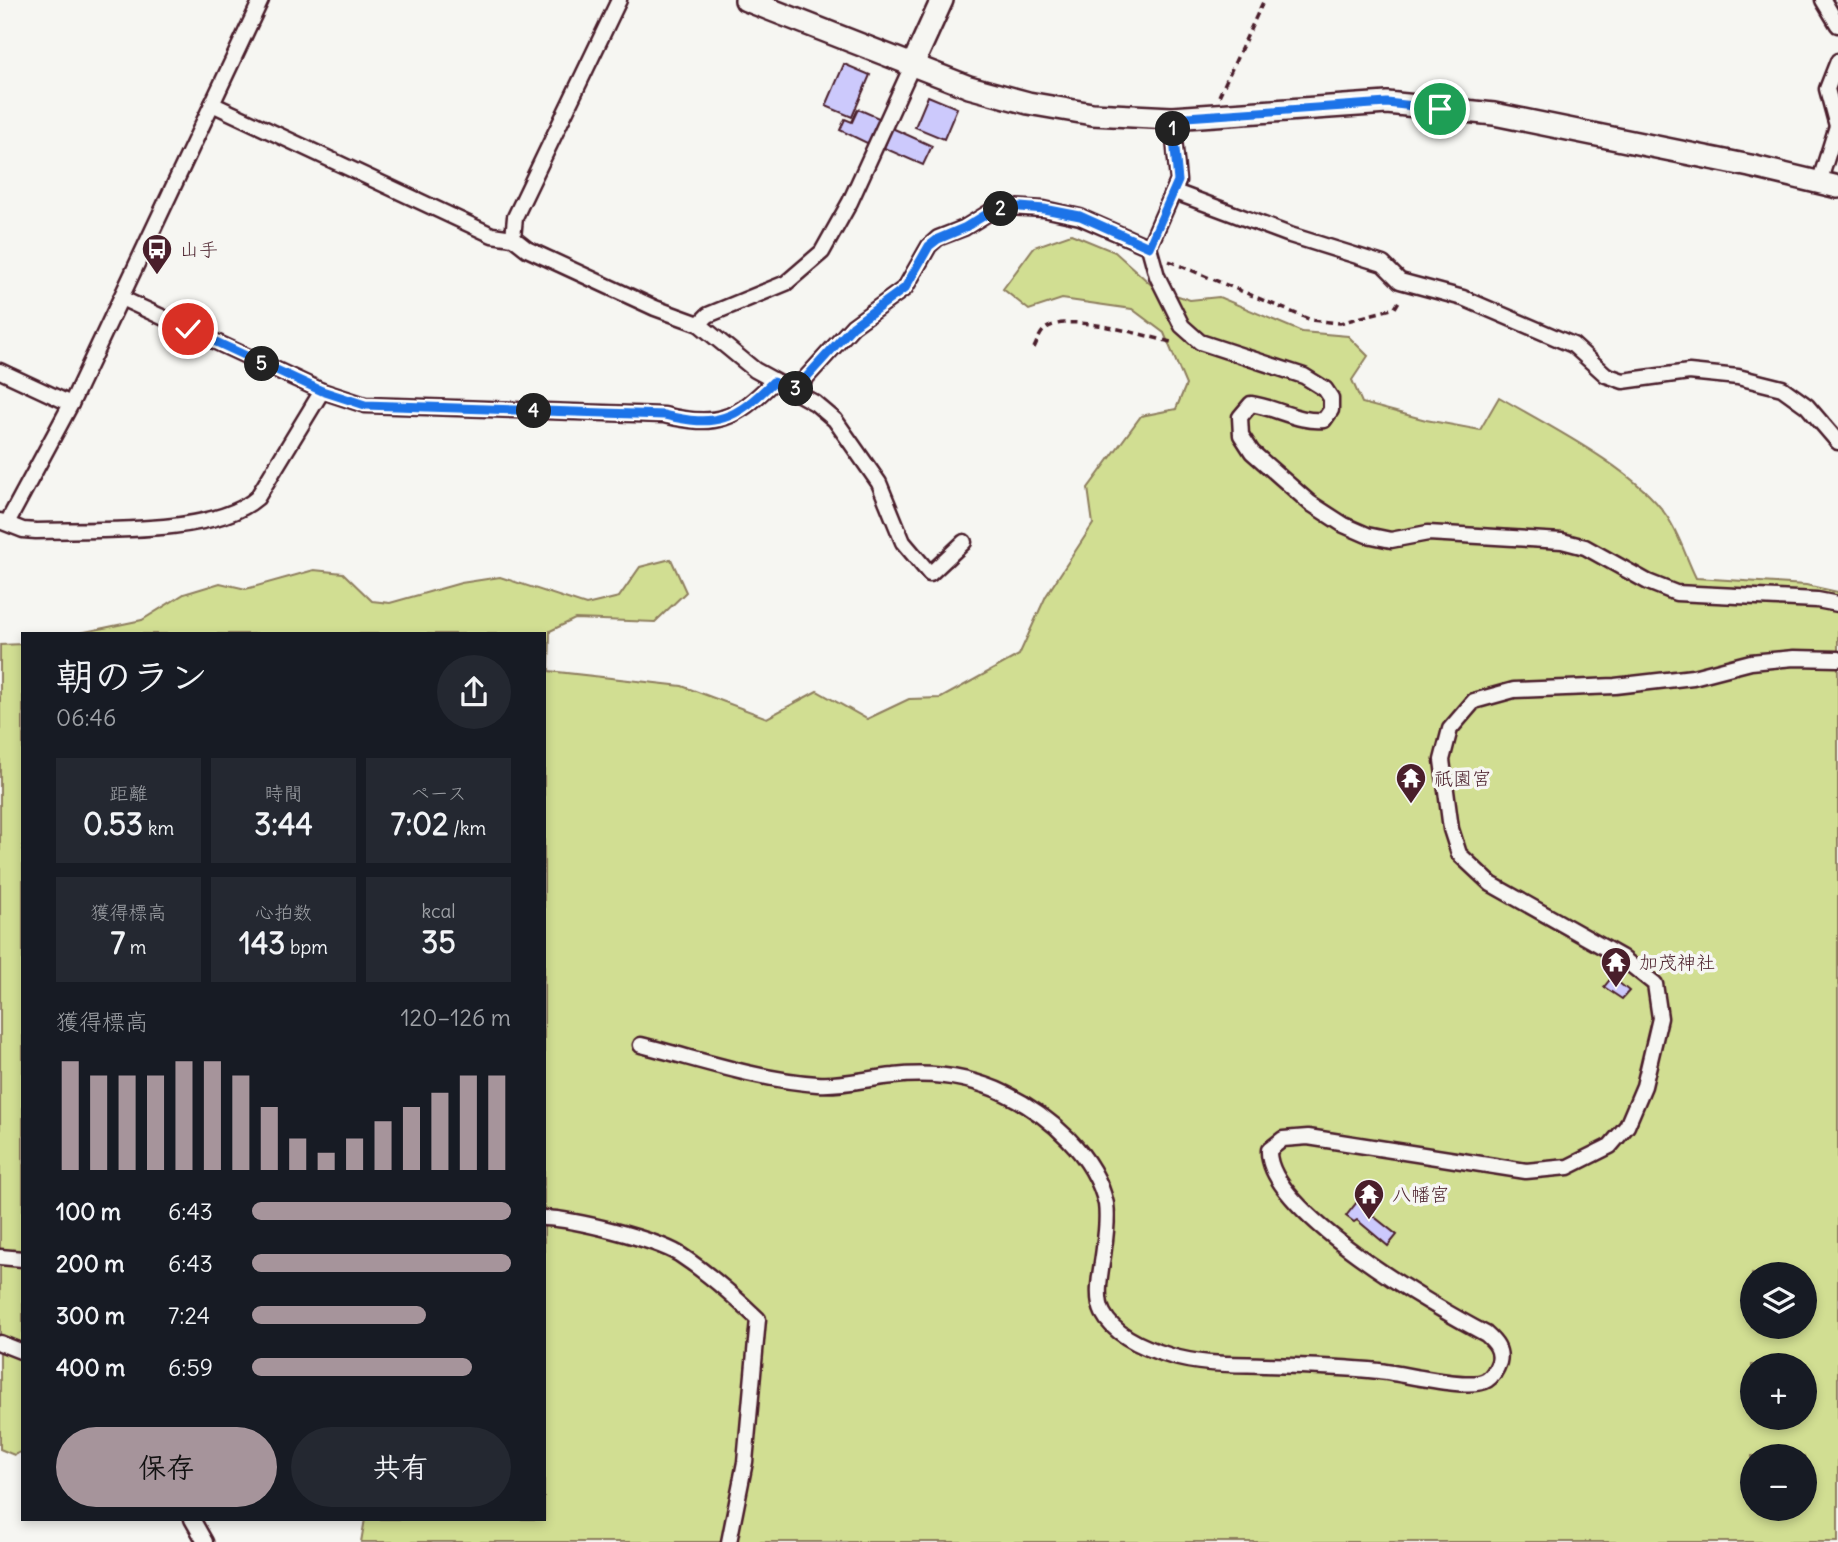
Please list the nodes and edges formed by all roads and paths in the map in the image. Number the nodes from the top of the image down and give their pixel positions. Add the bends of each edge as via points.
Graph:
1 (261, 0) edge
2 (619, 0) edge
3 (746, 0) edge
4 (942, 0) edge
5 (1264, 0) edge
6 (1824, 0) edge
7 (1838, 25) edge
8 (1838, 61) edge
9 (912, 66) junction
10 (212, 104) junction
11 (1209, 117) junction
12 (1172, 118) junction
13 (1828, 185) edge
14 (1175, 192) junction
15 (513, 238) junction
16 (1149, 252) junction
17 (1410, 285) junction
18 (121, 298) junction
19 (699, 324) junction
20 (1177, 344) dead end
21 (1034, 348) dead end
22 (0, 371) edge
23 (773, 382) junction
24 (322, 391) junction
25 (792, 393) junction
26 (71, 404) junction
27 (1838, 442) edge
28 (4, 522) edge
29 (964, 542) dead end
30 (1838, 604) edge
31 (1838, 659) edge
32 (640, 1045) dead end
33 (546, 1218) edge
34 (0, 1257) edge
35 (21, 1259) edge
36 (0, 1343) edge
37 (21, 1351) edge
38 (193, 1521) edge
39 (205, 1542) edge
40 (729, 1542) edge

1 - 10 street
2 - 15 street via 515,217
3 - 9 street
4 - 9 street
5 - 11 path
6 - 7 street
8 - 13 street via 1827,89 1837,126
9 - 12 street via 1028,103 1092,114
9 - 19 street via 822,252 786,283 708,315
10 - 15 street via 492,235
10 - 18 street
11 - 12 street
11 - 13 street via 1387,103 1494,114
12 - 14 street
14 - 16 street
14 - 17 street via 1290,235 1364,256
15 - 19 street via 618,292
16 - 17 path via 1311,320 1340,323 1395,308
16 - 25 street via 1080,216 1009,206 990,212 929,246 905,288 853,326
16 - 30 street via 1182,326 1200,342 1304,376 1325,389 1331,410 1324,420 1251,404 1240,417 1241,435 1252,452 1310,503 1344,525 1391,540 1428,533 1562,541 1585,547 1676,593
17 - 27 street via 1463,298 1573,345 1606,375 1623,381 1689,372 1782,388 1807,407
18 - 24 street
18 - 26 street
19 - 23 street
20 - 21 path via 1091,324 1060,323 1045,329
22 - 26 street
23 - 24 street via 752,404 715,422 664,415 365,405
23 - 25 street
24 - 28 street via 257,498 247,507 192,523 141,528 36,531
25 - 29 street via 835,419 879,483 903,542 930,575
26 - 28 street
31 - 32 street via 1794,657 1693,677 1514,690 1474,701 1450,729 1442,760 1451,829 1460,855 1491,884 1620,957 1655,984 1660,1018 1644,1086 1627,1126 1610,1146 1568,1167 1526,1171 1308,1137 1283,1139 1269,1150 1268,1162 1312,1220 1389,1276 1486,1334 1500,1355 1497,1370 1487,1381 1472,1384 1379,1371 1212,1363 1149,1348 1118,1332 1102,1312 1099,1289 1106,1206 1096,1174 1046,1119 1007,1094 974,1081 926,1074 847,1084 785,1080
33 - 40 street via 620,1233 676,1252 725,1287 758,1319 745,1462
34 - 35 street
36 - 37 street
38 - 39 street

